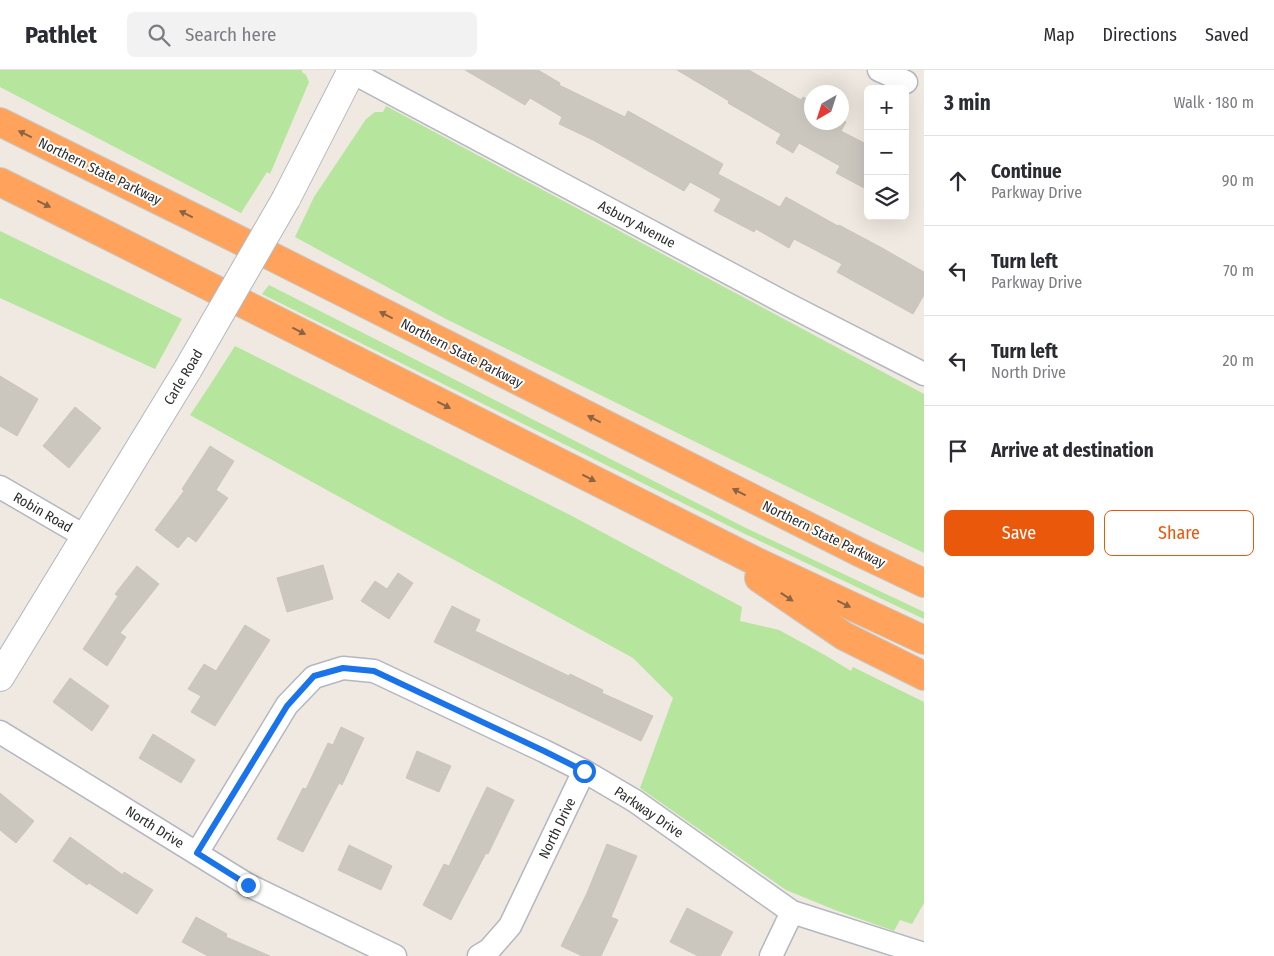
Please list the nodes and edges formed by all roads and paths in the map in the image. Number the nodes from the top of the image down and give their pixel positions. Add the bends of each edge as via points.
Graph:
1 (351, 70) edge
2 (878, 70) edge
3 (906, 82) dead end
4 (0, 122) edge
5 (0, 182) edge
6 (924, 374) edge
7 (0, 487) edge
8 (675, 521) junction
9 (86, 537) junction
10 (924, 583) edge
11 (924, 640) edge
12 (924, 676) edge
13 (0, 677) edge
14 (0, 732) edge
15 (584, 771) junction
16 (197, 853) junction
17 (792, 912) junction
18 (924, 954) edge
19 (395, 956) edge
20 (478, 956) edge
21 (770, 956) edge

1 - 6 street, Asbury Avenue
1 - 9 street, Carle Road, bridge via 286,199
2 - 3 street
10 -> 4 highway, Northern State Parkway
5 -> 8 highway
7 - 9 street, Robin Road
8 -> 11 highway
8 -> 12 highway via 844,636
9 - 13 street, Carle Road
14 - 16 street, North Drive
15 - 16 street, Parkway Drive via 374,671 343,668 314,676 287,706
15 - 17 street, Parkway Drive via 635,801
15 - 20 street, North Drive via 510,926 489,950
16 - 19 street, North Drive via 248,885
17 - 18 street, Parkway Drive
17 - 21 street

